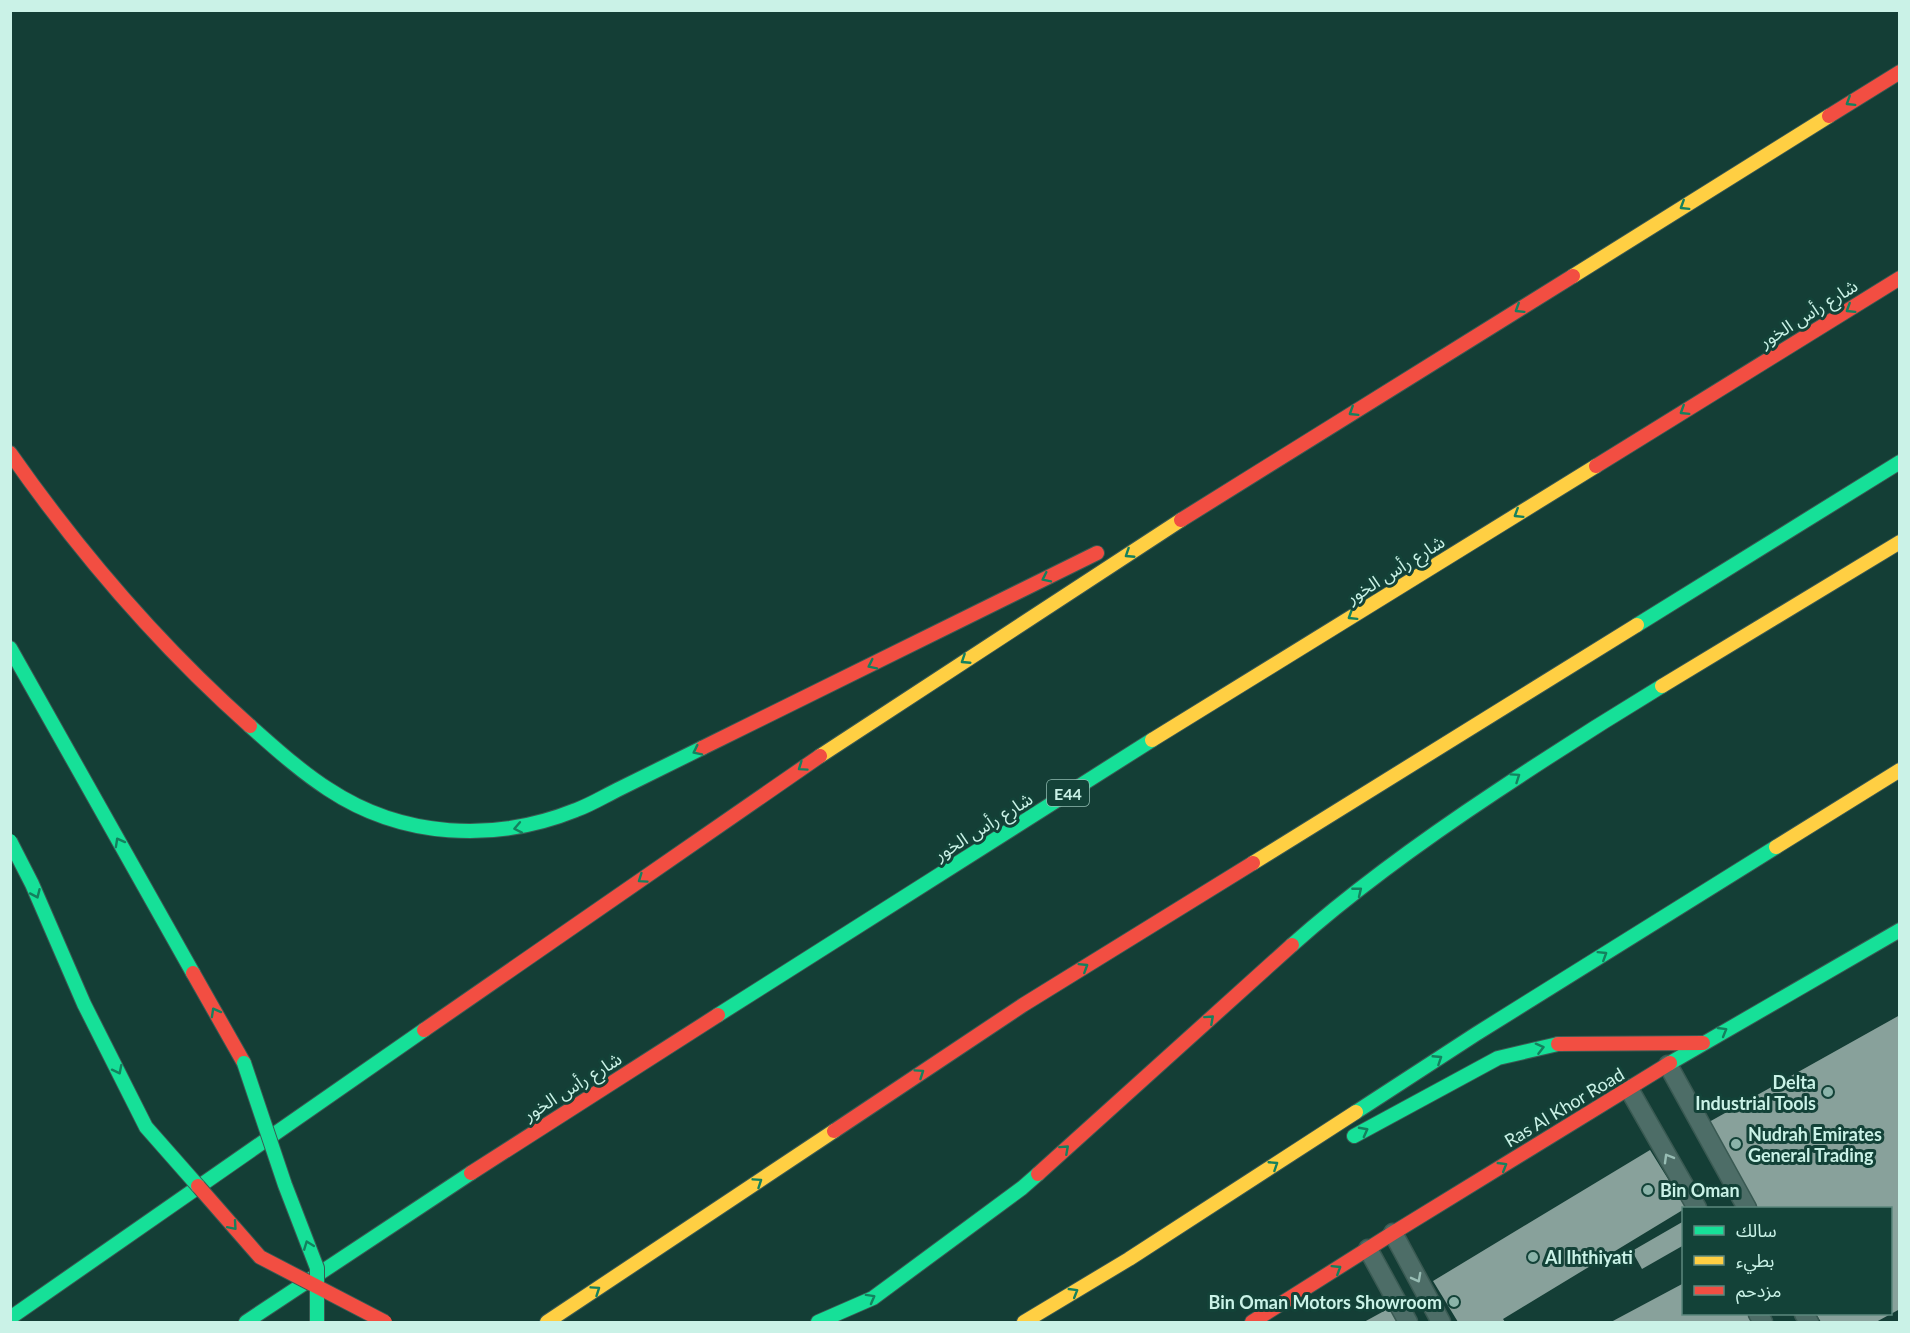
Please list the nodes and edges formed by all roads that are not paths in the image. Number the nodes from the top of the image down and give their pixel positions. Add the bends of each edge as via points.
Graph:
1 (1899, 72) edge
2 (1899, 278) edge
3 (10, 453) edge
4 (1899, 462) edge
5 (1195, 511) junction
6 (1128, 539) dead end
7 (1899, 542) edge
8 (1109, 548) dead end
9 (10, 648) edge
10 (1899, 770) edge
11 (10, 841) edge
12 (1899, 930) edge
13 (1703, 1043) junction
14 (1668, 1065) junction
15 (1629, 1089) junction
16 (1341, 1144) dead end
17 (1289, 1172) dead end
18 (1696, 1207) edge
19 (1746, 1207) edge
20 (1393, 1233) junction
21 (1368, 1250) junction
22 (1129, 1259) junction
23 (10, 1318) edge
24 (246, 1323) edge
25 (317, 1323) edge
26 (385, 1323) edge
27 (547, 1323) edge
28 (818, 1323) edge
29 (1024, 1323) edge
30 (1252, 1323) edge
31 (1408, 1323) edge
32 (1440, 1323) edge

1 -> 5 main road
2 -> 24 main road, شارع رأس الخور / E44 via 1120,760 532,1133
8 -> 3 main road via 577,810 516,829 451,832 387,819 329,792 303,773 224,702 139,617 60,522
27 -> 4 main road via 1023,1005
5 - 6 main road
5 -> 23 main road via 842,740
28 -> 7 main road via 873,1298 1022,1188 1301,937 1440,829 1587,731
25 -> 9 main road, bridge via 316,1268 244,1063
22 -> 10 main road via 1476,1034
11 -> 26 main road, bridge via 84,1004 146,1127 260,1257
13 -> 12 main road, Ras Al Khor Road
13 - 14 main road, Ras Al Khor Road
16 -> 13 main road via 1498,1058 1561,1043
14 - 15 main road, Ras Al Khor Road
14 - 19 lane
18 -> 15 lane
20 -> 15 main road, Ras Al Khor Road
17 - 22 main road
20 - 21 main road, Ras Al Khor Road
20 -> 32 lane
30 -> 21 main road, Ras Al Khor Road
21 - 31 lane
29 -> 22 main road

